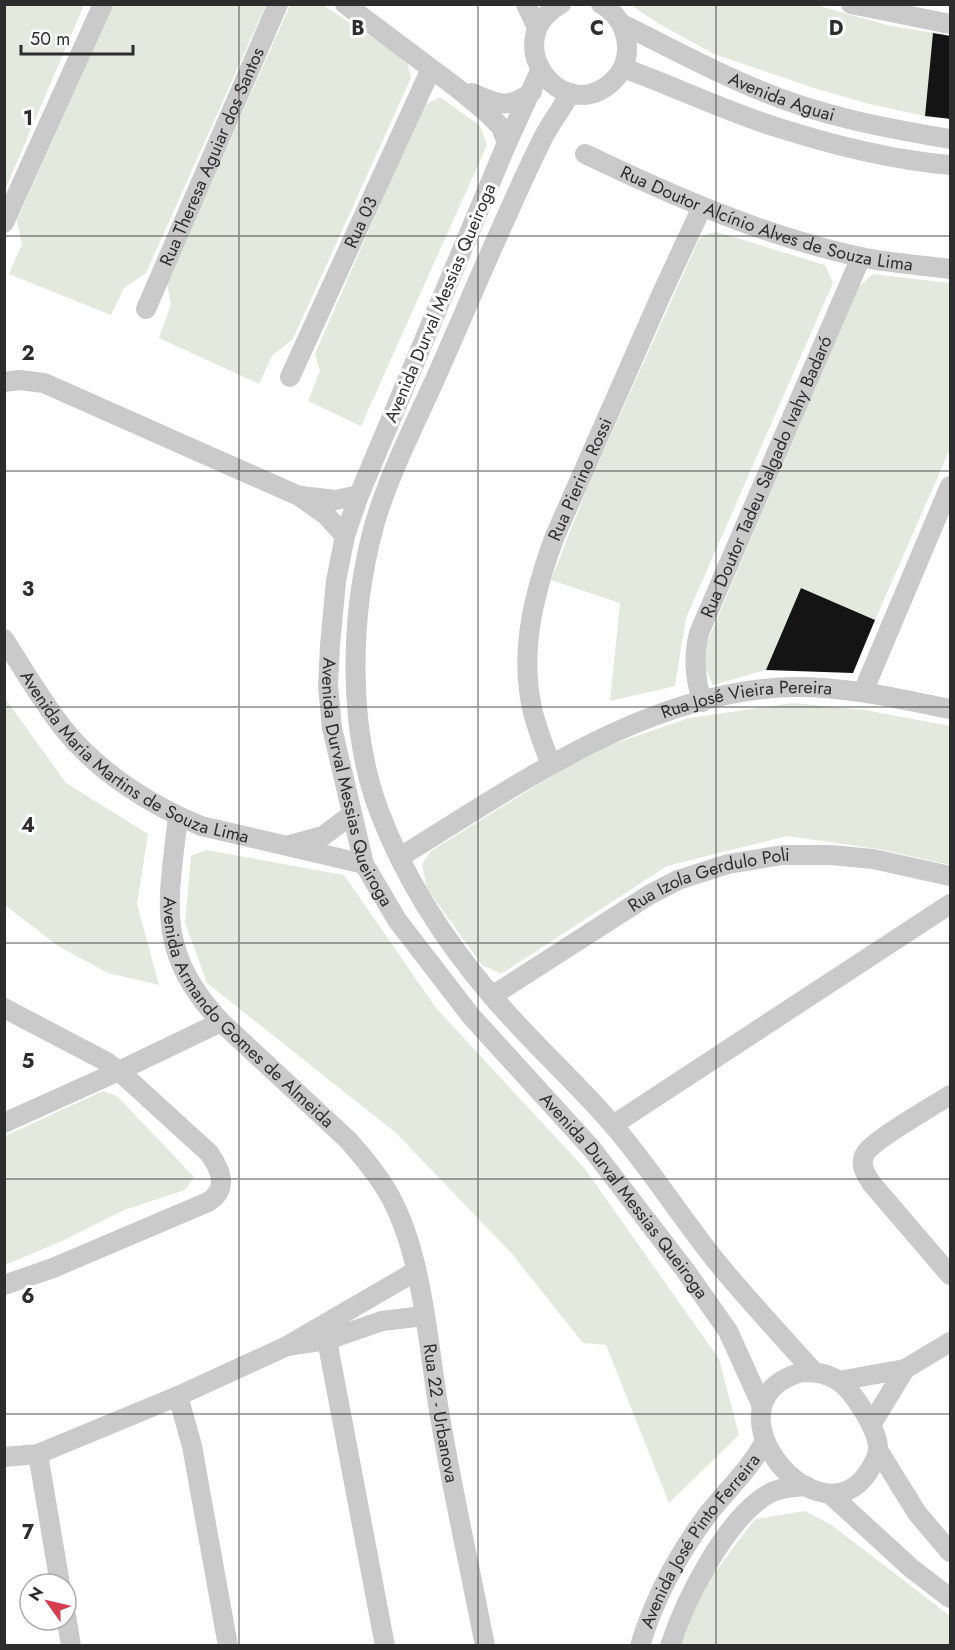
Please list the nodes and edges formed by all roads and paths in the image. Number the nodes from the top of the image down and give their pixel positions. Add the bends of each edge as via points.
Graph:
1 (103, 4) edge
2 (278, 4) edge
3 (345, 4) edge
4 (526, 4) edge
5 (561, 4) edge
6 (601, 4) edge
7 (851, 4) edge
8 (622, 24) junction
9 (951, 24) edge
10 (537, 28) junction
11 (623, 68) junction
12 (431, 69) junction
13 (540, 71) junction
14 (457, 88) junction
15 (532, 92) junction
16 (570, 93) junction
17 (951, 139) edge
18 (507, 143) junction
19 (585, 154) dead end
20 (951, 165) edge
21 (702, 207) junction
22 (4, 223) edge
23 (861, 257) junction
24 (951, 269) edge
25 (146, 309) dead end
26 (290, 377) dead end
27 (4, 382) edge
28 (951, 486) edge
29 (359, 495) junction
30 (299, 496) junction
31 (345, 536) junction
32 (4, 639) edge
33 (863, 692) junction
34 (702, 702) junction
35 (951, 708) edge
36 (551, 765) junction
37 (351, 815) junction
38 (178, 817) junction
39 (287, 846) junction
40 (400, 857) junction
41 (364, 864) junction
42 (951, 876) edge
43 (951, 904) edge
44 (492, 996) junction
45 (4, 1008) edge
46 (221, 1022) junction
47 (119, 1071) junction
48 (951, 1095) edge
49 (4, 1123) edge
50 (613, 1125) junction
51 (383, 1184) joint
52 (416, 1271) junction
53 (951, 1275) edge
54 (4, 1285) edge
55 (424, 1316) junction
56 (324, 1333) junction
57 (951, 1342) edge
58 (905, 1369) junction
59 (814, 1372) junction
60 (838, 1381) junction
61 (178, 1396) junction
62 (762, 1406) junction
63 (871, 1425) junction
64 (765, 1441) junction
65 (878, 1449) junction
66 (38, 1454) junction
67 (4, 1457) edge
68 (806, 1486) junction
69 (830, 1494) junction
70 (951, 1552) edge
71 (58, 1572) edge
72 (951, 1598) edge
73 (228, 1646) edge
74 (385, 1646) edge
75 (485, 1646) edge
76 (640, 1646) edge
77 (670, 1646) edge

1 - 22 street
2 - 25 street, Rua Theresa Aguiar dos Santos
3 - 12 street
4 - 10 street
5 - 10 street
6 - 8 street, Avenida Aguai
7 - 9 street
8 - 11 street via 627,38
8 - 17 street, Avenida Aguai via 731,78 801,106 882,128
10 - 13 street via 535,58
11 - 16 street via 600,89
11 - 20 street, Avenida Aguai via 774,127 838,145
12 - 14 street
12 - 26 street, Rua 03
13 - 15 street, Avenida Durval Messias Queiroga
13 - 16 street via 553,85
14 - 15 street via 504,105
14 - 18 street via 501,127
15 - 18 street, Avenida Durval Messias Queiroga
16 - 40 street, Avenida Durval Messias Queiroga via 536,151 420,412 375,525 360,594 356,694 370,780 379,812
18 - 29 street, Avenida Durval Messias Queiroga
19 - 21 street, Rua Doutor Alcínio Alves de Souza Lima
21 - 23 street, Rua Doutor Alcínio Alves de Souza Lima
21 - 36 street, Rua Pierino Rossi via 541,575 532,614 528,683 536,723
23 - 24 street, Rua Doutor Alcínio Alves de Souza Lima
23 - 34 street, Rua Doutor Tadeu Salgado Ivahy Badaró via 699,633 694,653
27 - 30 street via 44,383
28 - 33 street
29 - 30 street via 336,500
29 - 31 street, Avenida Durval Messias Queiroga
30 - 31 street via 326,515
31 - 37 street, Avenida Durval Messias Queiroga via 336,581 328,686 332,728
32 - 38 street, Avenida Maria Martins de Souza Lima via 38,694 93,760
33 - 34 street, Rua José Vieira Pereira via 796,687
33 - 35 street, Rua José Vieira Pereira
34 - 36 street, Rua José Vieira Pereira via 620,729
36 - 40 street, Rua José Vieira Pereira
37 - 39 street, Avenida Maria Martins de Souza Lima via 323,836
37 - 41 street, Avenida Durval Messias Queiroga
38 - 39 street, Avenida Maria Martins de Souza Lima
38 - 46 street, Avenida Armando Gomes de Almeida via 169,905 174,945 202,1002
39 - 41 street, Avenida Maria Martins de Souza Lima
40 - 44 street, Avenida Durval Messias Queiroga via 426,904
41 - 62 street, Avenida Durval Messias Queiroga via 397,920 471,1016 592,1149 685,1270 728,1331
42 - 44 street, Rua Izola Gerdulo Poli via 873,859 831,855 783,855 728,864 678,880 649,895
43 - 50 street
44 - 50 street, Avenida Durval Messias Queiroga
45 - 47 street
46 - 47 street
46 - 51 street, Avenida Armando Gomes de Almeida via 348,1140
47 - 49 street
47 - 54 street via 209,1154 217,1165 220,1190 207,1202
48 - 53 street via 870,1148 862,1165 872,1184
50 - 59 street, Avenida Durval Messias Queiroga via 715,1259
51 - 52 street, Rua 22 - Urbanova via 400,1219
52 - 55 street, Rua 22 - Urbanova
52 - 56 street
55 - 56 street
55 - 75 street, Rua 22 - Urbanova
56 - 61 street
56 - 74 street
57 - 58 street
58 - 60 street
58 - 63 street
59 - 60 street
59 - 62 street via 787,1376 776,1383
60 - 63 street via 849,1390
61 - 66 street
61 - 73 street via 192,1446
62 - 64 street
63 - 65 street
64 - 68 street via 778,1464
64 - 76 street, Avenida José Pinto Ferreira via 684,1550
65 - 69 street via 861,1481
65 - 70 street via 917,1513
66 - 67 street
66 - 71 street
68 - 69 street
68 - 77 street, Avenida José Pinto Ferreira via 772,1492 739,1520 710,1559
69 - 72 street via 911,1568

